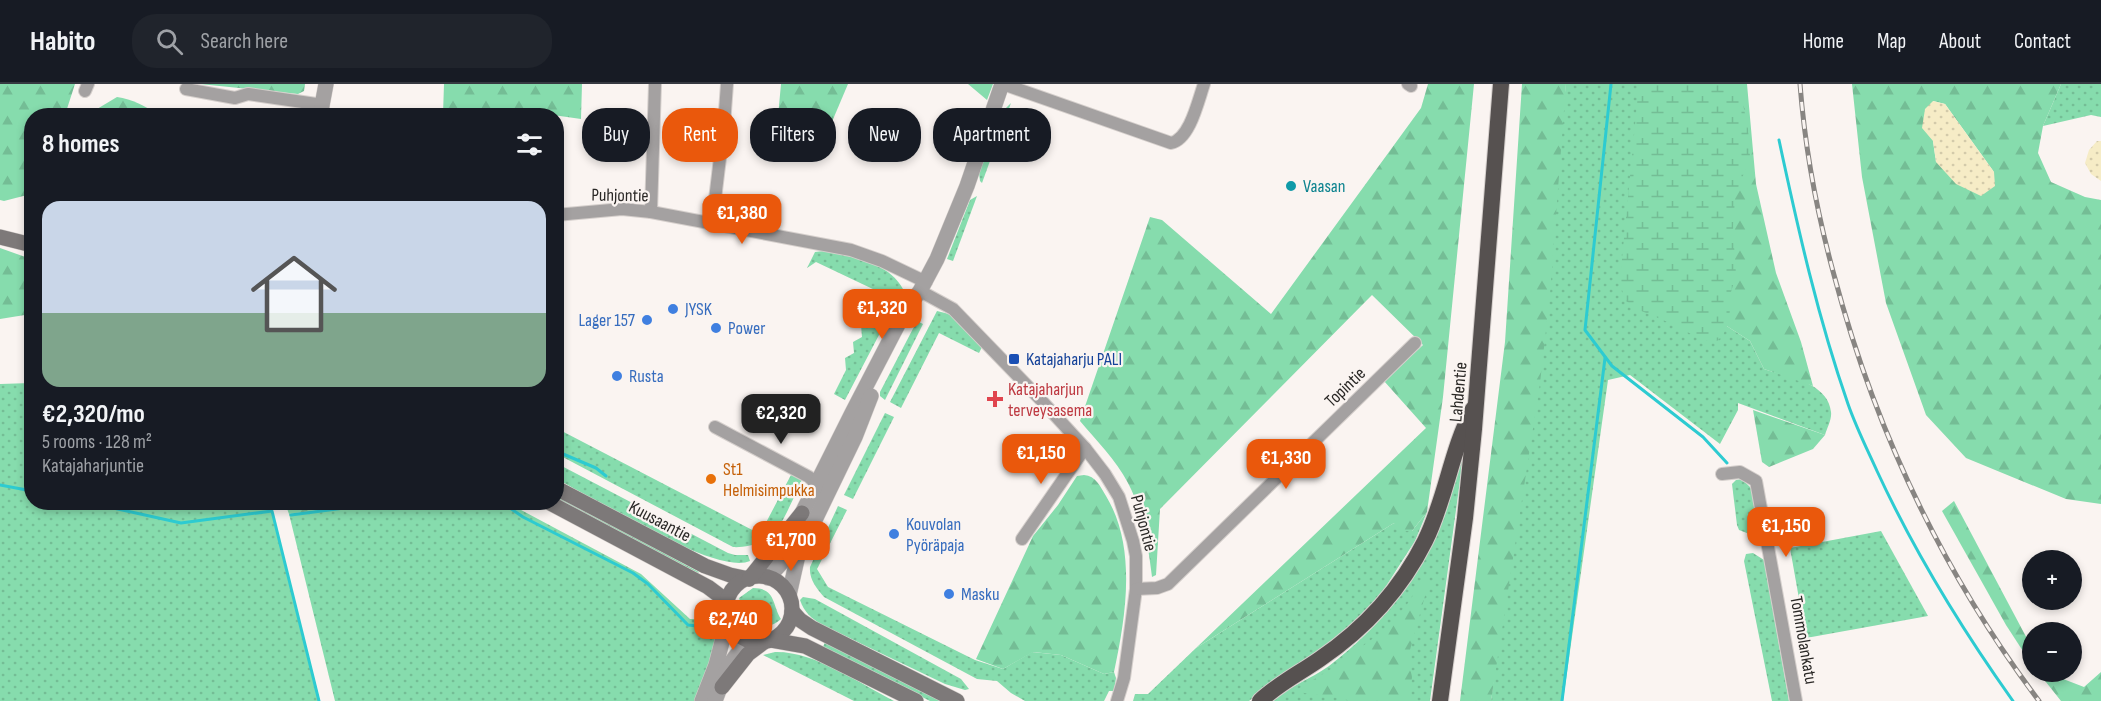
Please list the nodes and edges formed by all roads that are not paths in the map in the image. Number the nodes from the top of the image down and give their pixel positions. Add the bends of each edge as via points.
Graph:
1 (326, 84) edge
2 (655, 84) edge
3 (727, 84) edge
4 (1003, 84) edge
5 (1204, 84) edge
6 (1501, 84) edge
7 (186, 89) dead end
8 (312, 108) edge
9 (321, 108) edge
10 (651, 212) junction
11 (564, 215) edge
12 (712, 224) junction
13 (0, 237) edge
14 (24, 243) edge
15 (923, 286) junction
16 (1415, 343) dead end
17 (1477, 403) junction
18 (714, 427) dead end
19 (1085, 448) junction
20 (1722, 474) dead end
21 (822, 488) junction
22 (564, 492) edge
23 (563, 510) edge
24 (802, 513) junction
25 (1022, 539) dead end
26 (768, 578) junction
27 (749, 579) junction
28 (1136, 589) junction
29 (789, 595) junction
30 (792, 611) junction
31 (727, 612) junction
32 (748, 640) junction
33 (768, 641) junction
34 (718, 694) edge
35 (702, 701) edge
36 (916, 701) edge
37 (957, 701) edge
38 (1117, 701) edge
39 (1260, 701) edge
40 (1440, 701) edge
41 (1796, 701) edge

1 - 9 street
2 - 10 street
3 - 12 street
4 - 5 street via 1171,143 1177,142 1189,127
4 - 15 street via 967,186
6 - 17 highway, Lahdentie
7 - 8 street via 235,98 249,94
10 - 11 street, Puhjontie via 622,209
10 - 12 street, Puhjontie
12 - 15 street, Puhjontie via 850,250 882,261
13 - 14 main road
15 - 19 street, Puhjontie via 953,309
15 - 21 street via 905,311
15 - 21 street via 914,315 870,399 855,438
16 - 28 street, Topintie via 1168,584
17 - 39 highway via 1461,431 1434,521 1402,579 1362,626
17 - 40 highway, Lahdentie
18 - 21 street via 809,477
19 - 25 street
19 - 28 street, Puhjontie via 1112,484 1125,510 1136,556
20 - 41 street, Tommolankatu via 1740,472 1756,481
21 - 24 street
21 - 29 street via 798,555
22 - 27 main road, Kuusaantie via 705,566
23 - 31 main road, Kuusaantie via 708,587 720,596
24 - 26 street via 794,540
24 - 27 main road
26 - 27 main road
26 - 29 main road
27 - 31 main road via 734,589
28 - 38 street, Puhjontie via 1124,678
29 - 30 main road
30 - 33 main road via 783,631
30 - 37 main road via 812,628
31 - 32 main road via 735,632
31 - 35 street via 716,665
32 - 33 main road
32 - 34 street via 728,666
33 - 34 main road via 748,654
33 - 36 main road via 805,646

